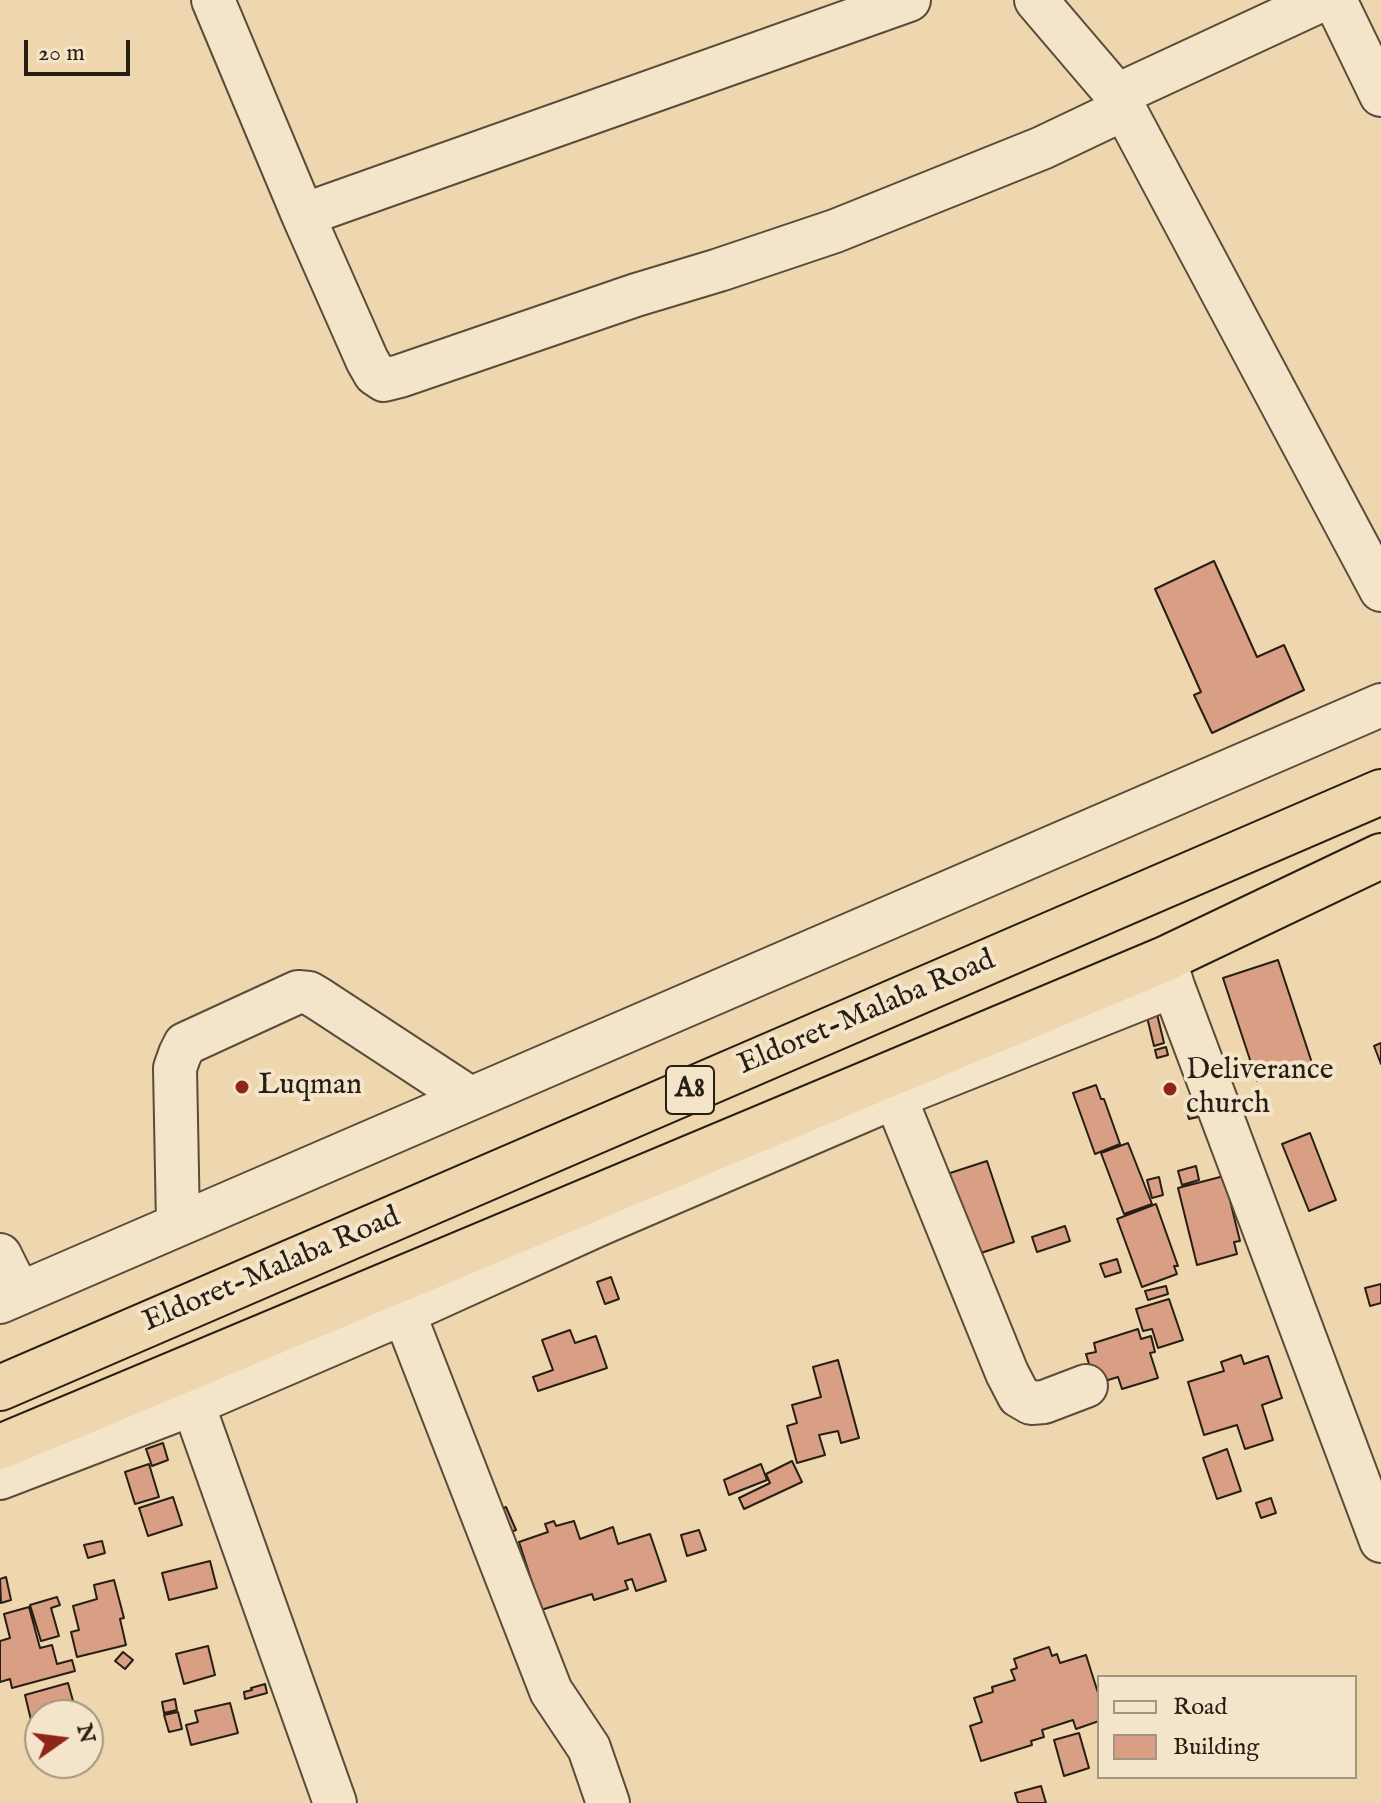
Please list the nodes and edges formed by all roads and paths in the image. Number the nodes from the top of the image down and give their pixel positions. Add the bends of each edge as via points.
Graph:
1 (213, 0) edge
2 (909, 0) edge
3 (1036, 0) edge
4 (1322, 0) edge
5 (1335, 0) edge
6 (1381, 95) edge
7 (1120, 102) junction
8 (303, 215) junction
9 (1381, 590) edge
10 (1381, 705) edge
11 (1381, 792) edge
12 (1381, 856) edge
13 (1169, 972) junction
14 (895, 1097) junction
15 (470, 1098) junction
16 (178, 1224) junction
17 (0, 1255) edge
18 (9, 1297) edge
19 (404, 1313) junction
20 (1086, 1386) dead end
21 (0, 1388) edge
22 (193, 1404) junction
23 (0, 1447) edge
24 (0, 1478) edge
25 (1381, 1541) edge
26 (335, 1803) edge
27 (608, 1803) edge

1 - 8 street
2 - 8 street
3 - 7 street
4 - 7 street
5 - 6 street
7 - 8 street via 1042,148 835,231 384,380 367,360
7 - 9 street
10 - 15 street
11 - 21 highway, Eldoret-Malaba Road / A8
12 - 13 highway, Eldoret-Malaba Road / A8
13 - 14 street
13 - 23 highway, Eldoret-Malaba Road / A8
13 - 25 street
14 - 19 street
14 - 20 street via 1019,1396 1031,1403 1044,1402
15 - 16 street
15 - 16 street via 319,999 298,992 185,1044 175,1068
16 - 18 street
17 - 18 street
19 - 22 street
19 - 27 street via 551,1691 589,1748
22 - 24 street
22 - 26 street

